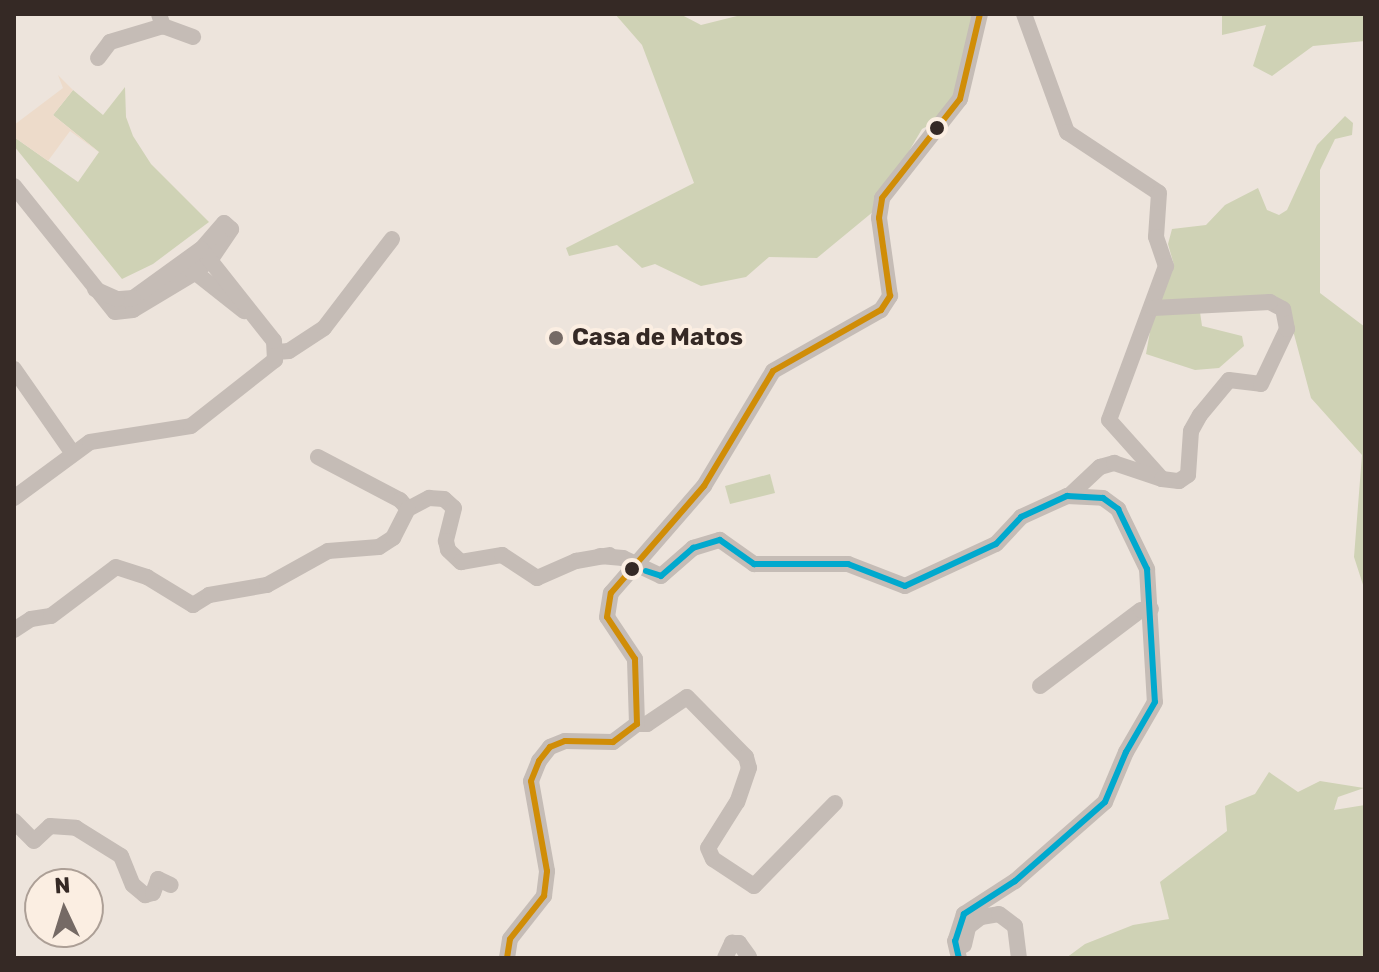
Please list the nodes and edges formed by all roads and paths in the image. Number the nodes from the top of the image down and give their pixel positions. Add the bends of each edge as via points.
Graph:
1 (980, 14) edge
2 (1024, 14) edge
3 (161, 20) edge
4 (193, 37) dead end
5 (98, 58) dead end
6 (14, 186) edge
7 (19, 202) edge
8 (392, 239) dead end
9 (188, 268) junction
10 (1153, 308) junction
11 (258, 321) junction
12 (277, 352) junction
13 (14, 369) edge
14 (19, 389) edge
15 (72, 452) junction
16 (318, 457) dead end
17 (1162, 479) junction
18 (14, 496) edge
19 (1067, 496) junction
20 (408, 509) junction
21 (648, 549) junction
22 (600, 556) junction
23 (636, 563) junction
24 (1151, 609) junction
25 (14, 630) edge
26 (1040, 686) dead end
27 (637, 724) junction
28 (835, 803) dead end
29 (14, 821) edge
30 (171, 885) dead end
31 (749, 957) edge
32 (507, 958) edge
33 (725, 958) edge
34 (960, 958) edge
35 (1019, 958) edge

1 - 21 street via 960,99 882,198 879,218 890,296 881,310 773,371 704,486
2 - 10 street via 1067,132 1159,193 1156,237 1166,266
3 - 4 street
3 - 5 street via 110,42
6 - 7 street
7 - 9 street via 109,309 122,314
8 - 12 street via 324,328 294,349
9 - 11 street
9 - 11 street via 206,254
10 - 17 street via 1109,420
10 - 17 street via 1270,302 1283,309 1287,329 1261,384 1229,380 1200,415 1191,431 1188,475 1179,481
11 - 12 street
12 - 15 street via 272,367 191,426 101,437
13 - 14 street
14 - 15 street
15 - 18 street
16 - 20 street
17 - 19 street via 1114,463 1100,467
19 - 23 street via 1021,517 996,544 905,586 848,564 754,564 720,540 693,548 661,576
19 - 24 street via 1103,498 1118,509 1147,569
20 - 22 street via 429,498 444,499 454,508 446,541 461,562 502,555 537,578
20 - 25 street via 393,538 379,547 328,551 267,585 209,595 193,605 147,577 116,567 51,616 31,619
21 - 22 street
21 - 23 street
22 - 23 street
23 - 27 street via 605,606 635,659
24 - 26 street via 1141,610
24 - 34 street via 1155,702 1105,802 1015,881 964,914 955,941
27 - 28 street via 647,724 687,697 746,757 749,768 737,802 708,848 713,859 754,886
27 - 32 street via 613,742 565,741 550,747 539,761 531,781 547,871 544,896 510,939
29 - 30 street via 34,841 50,826 76,828 121,856 133,885 145,895 153,893 158,879
31 - 33 street via 739,943 732,943
34 - 35 street via 968,927 981,917 999,914 1015,926

